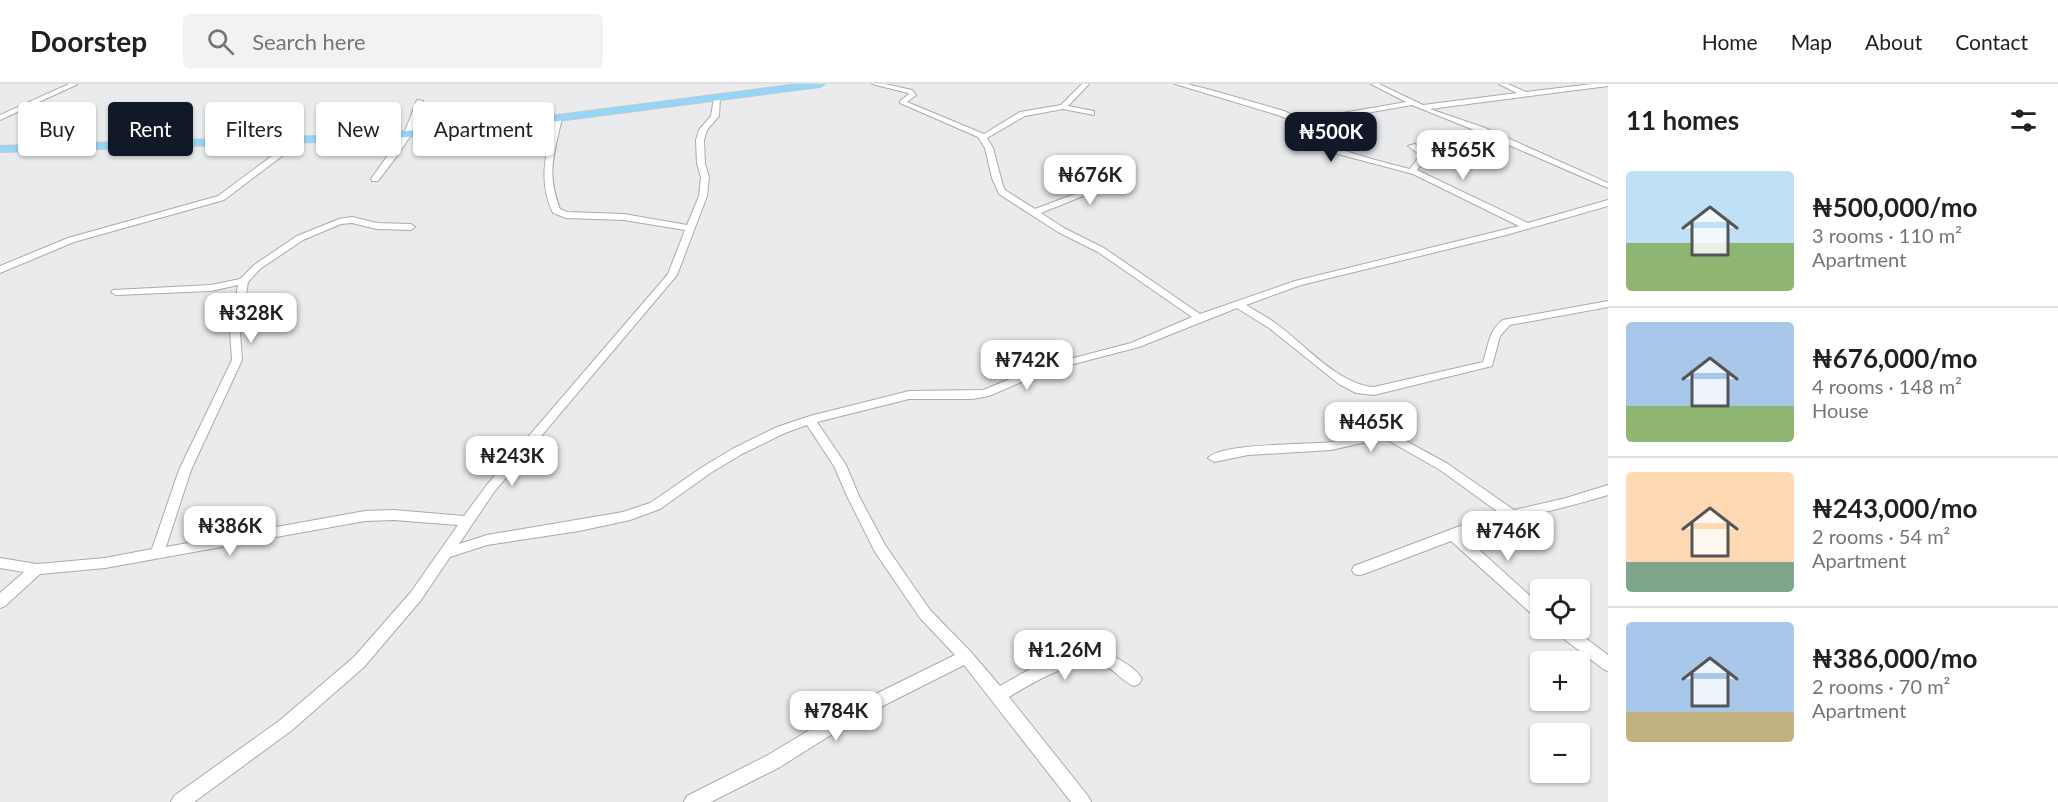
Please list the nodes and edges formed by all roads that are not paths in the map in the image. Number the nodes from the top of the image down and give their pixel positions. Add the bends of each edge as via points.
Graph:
1 (75, 84) edge
2 (820, 84) edge
3 (875, 84) edge
4 (1086, 84) edge
5 (1178, 84) edge
6 (1374, 84) edge
7 (1502, 84) edge
8 (1608, 84) edge
9 (1526, 95) junction
10 (717, 98) junction
11 (419, 101) dead end
12 (1418, 105) junction
13 (1063, 107) junction
14 (1091, 113) dead end
15 (0, 118) edge
16 (558, 118) junction
17 (1301, 122) junction
18 (405, 135) junction
19 (984, 137) junction
20 (304, 141) edge
21 (205, 143) edge
22 (1412, 146) dead end
23 (0, 149) edge
24 (278, 156) edge
25 (1113, 161) dead end
26 (1413, 172) junction
27 (375, 179) dead end
28 (1608, 186) edge
29 (1608, 203) edge
30 (1033, 213) junction
31 (1527, 226) junction
32 (411, 227) dead end
33 (689, 228) junction
34 (0, 270) edge
35 (243, 281) junction
36 (116, 292) dead end
37 (1237, 304) junction
38 (1608, 304) edge
39 (1199, 318) junction
40 (810, 420) junction
41 (1214, 458) dead end
42 (1608, 490) edge
43 (1512, 515) junction
44 (466, 521) junction
45 (1454, 535) junction
46 (158, 552) junction
47 (447, 553) junction
48 (0, 563) edge
49 (38, 569) junction
50 (1359, 570) dead end
51 (0, 602) edge
52 (1530, 604) edge
53 (1575, 639) edge
54 (966, 657) junction
55 (1608, 664) edge
56 (1134, 679) dead end
57 (998, 695) junction
58 (180, 802) edge
59 (693, 802) edge
60 (1082, 802) edge

1 - 15 street
2 - 10 main road
3 - 19 street via 910,91 913,95 902,102
4 - 13 street
5 - 17 street
6 - 12 street
7 - 9 street
8 - 9 street
9 - 12 street
10 - 16 main road
10 - 33 street via 715,116 700,140 705,177 703,196
11 - 18 street via 417,116
12 - 17 street
12 - 28 street
13 - 14 street
13 - 19 street via 1023,114
16 - 18 main road
16 - 33 street via 547,172 556,211
17 - 26 street via 1294,130 1310,141
18 - 20 main road
18 - 27 street
19 - 30 street via 997,185
21 - 23 main road
22 - 26 street via 1424,155
24 - 34 street via 221,198 71,240
25 - 30 street via 1105,184 1099,188
26 - 31 street
29 - 31 street
30 - 39 street via 1101,250
31 - 37 street via 1298,283
32 - 35 street via 339,222 300,238
33 - 44 street via 672,275
35 - 36 street via 211,288
35 - 46 street via 235,332 237,360 184,470
37 - 38 street via 1273,326 1343,382 1368,392 1488,364 1497,331 1507,322
37 - 39 street
39 - 40 street via 1135,345 1043,369 985,393 909,395
40 - 47 street via 738,451 655,506 625,517 487,540
40 - 54 street via 840,465 880,548 926,614
41 - 43 street via 1248,451 1331,446 1386,434 1444,467
42 - 43 street
43 - 45 street
44 - 46 street via 365,516
44 - 47 street
45 - 50 street
45 - 52 street
46 - 49 street via 105,563
47 - 58 street via 359,662 285,726
48 - 49 street
49 - 51 street
53 - 55 street
54 - 57 street
54 - 59 street via 847,716 774,761
56 - 57 street via 1110,661 1086,657 1043,670
57 - 60 street

